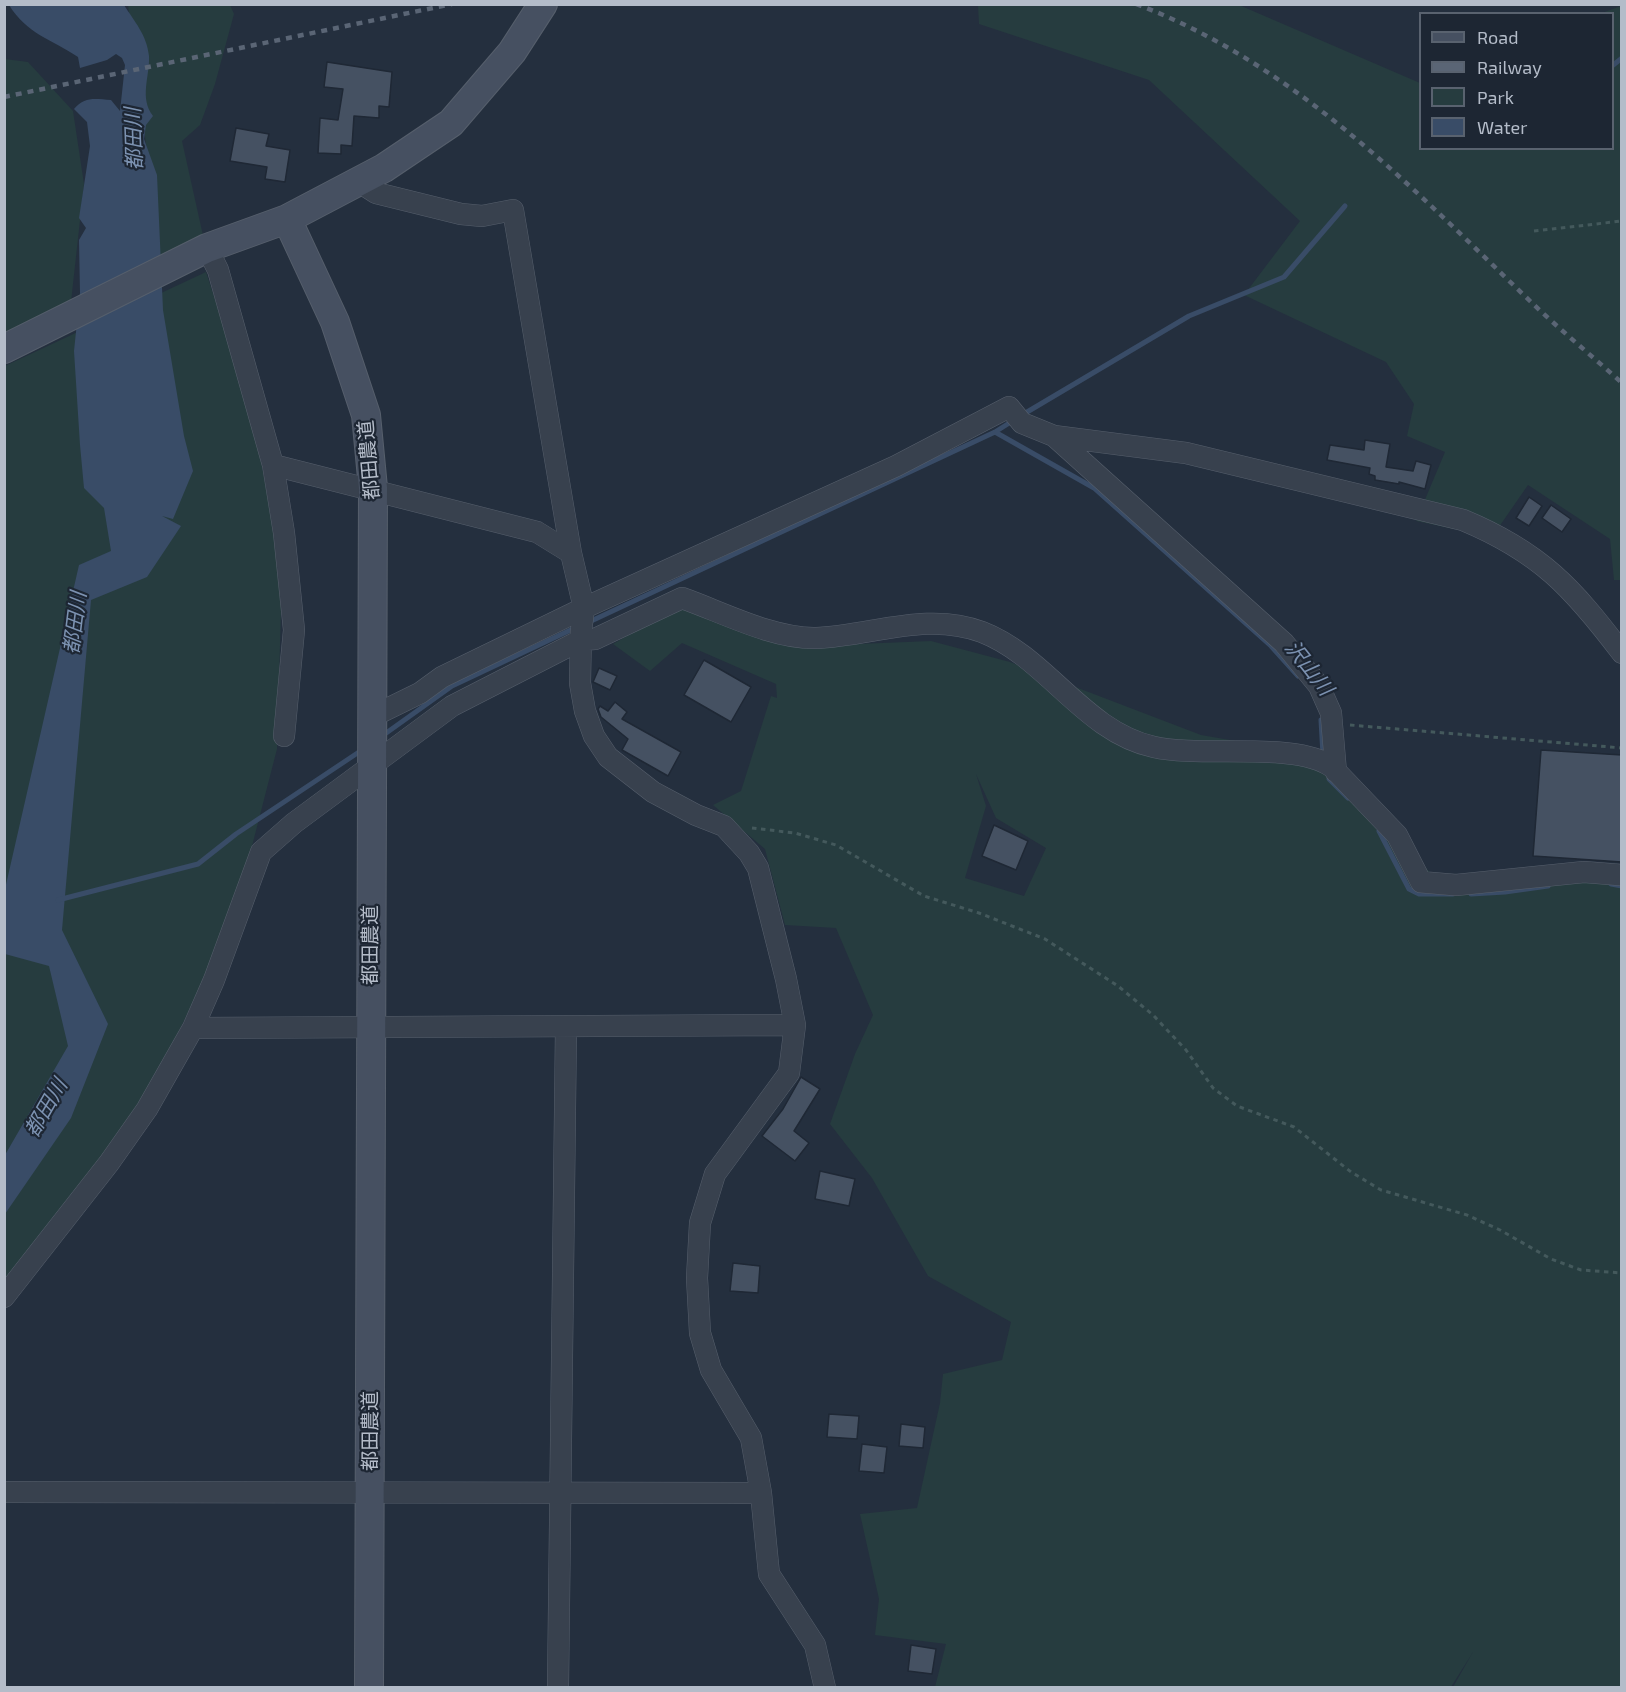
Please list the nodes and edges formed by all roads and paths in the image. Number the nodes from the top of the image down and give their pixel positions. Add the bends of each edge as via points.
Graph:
1 (543, 4) edge
2 (359, 182) junction
3 (287, 219) junction
4 (1622, 221) edge
5 (1534, 231) dead end
6 (207, 248) junction
7 (4, 349) edge
8 (1054, 436) junction
9 (273, 465) junction
10 (373, 488) junction
11 (571, 553) junction
12 (582, 624) junction
13 (1622, 653) edge
14 (371, 723) junction
15 (1333, 723) junction
16 (284, 736) dead end
17 (1622, 748) edge
18 (371, 763) junction
19 (1329, 766) junction
20 (724, 826) junction
21 (1622, 875) edge
22 (795, 1025) junction
23 (370, 1026) junction
24 (566, 1027) junction
25 (193, 1028) junction
26 (1622, 1273) edge
27 (4, 1298) edge
28 (4, 1491) edge
29 (370, 1493) junction
30 (559, 1493) junction
31 (761, 1493) junction
32 (369, 1688) edge
33 (558, 1688) edge
34 (825, 1688) edge

1 - 2 street via 512,52 451,123
2 - 3 street
2 - 11 street via 376,193 461,214 482,216 513,210
3 - 6 street
3 - 10 street, 都田農道 via 335,322 366,416
4 - 5 path
6 - 7 street
6 - 9 street via 218,270
8 - 12 street via 1016,415 896,466
8 - 13 street via 1186,453 1463,520 1502,536 1555,574 1589,609
8 - 15 street via 1284,643 1319,686
9 - 10 street
9 - 16 street via 291,582 294,630
10 - 11 street via 537,532
10 - 14 street, 都田農道
11 - 12 street
12 - 14 street via 442,677
12 - 18 street via 452,706
12 - 19 street via 595,639 682,597 785,636 815,638 926,623 953,625 1002,641 1109,728 1134,742 1194,753 1269,752
12 - 20 street via 580,683 585,711 594,736 608,757 653,792
14 - 18 street, 都田農道
15 - 17 path
15 - 19 street
18 - 23 street, 都田農道
18 - 25 street via 261,852
19 - 21 street via 1397,835 1421,882 1456,885 1584,872
20 - 22 street via 758,868
20 - 26 path via 795,833 836,845 924,896 1045,939 1118,986 1153,1015 1186,1050 1213,1088 1237,1106 1294,1126 1351,1172 1381,1190 1467,1215 1551,1259 1581,1270
22 - 24 street
22 - 31 street via 789,1073 715,1174 700,1223 700,1333 711,1370 752,1438
23 - 24 street
23 - 25 street
23 - 29 street, 都田農道
24 - 30 street
25 - 27 street via 147,1109
28 - 29 street
29 - 30 street
29 - 32 street, 都田農道
30 - 31 street
30 - 33 street
31 - 34 street via 769,1574 815,1645

